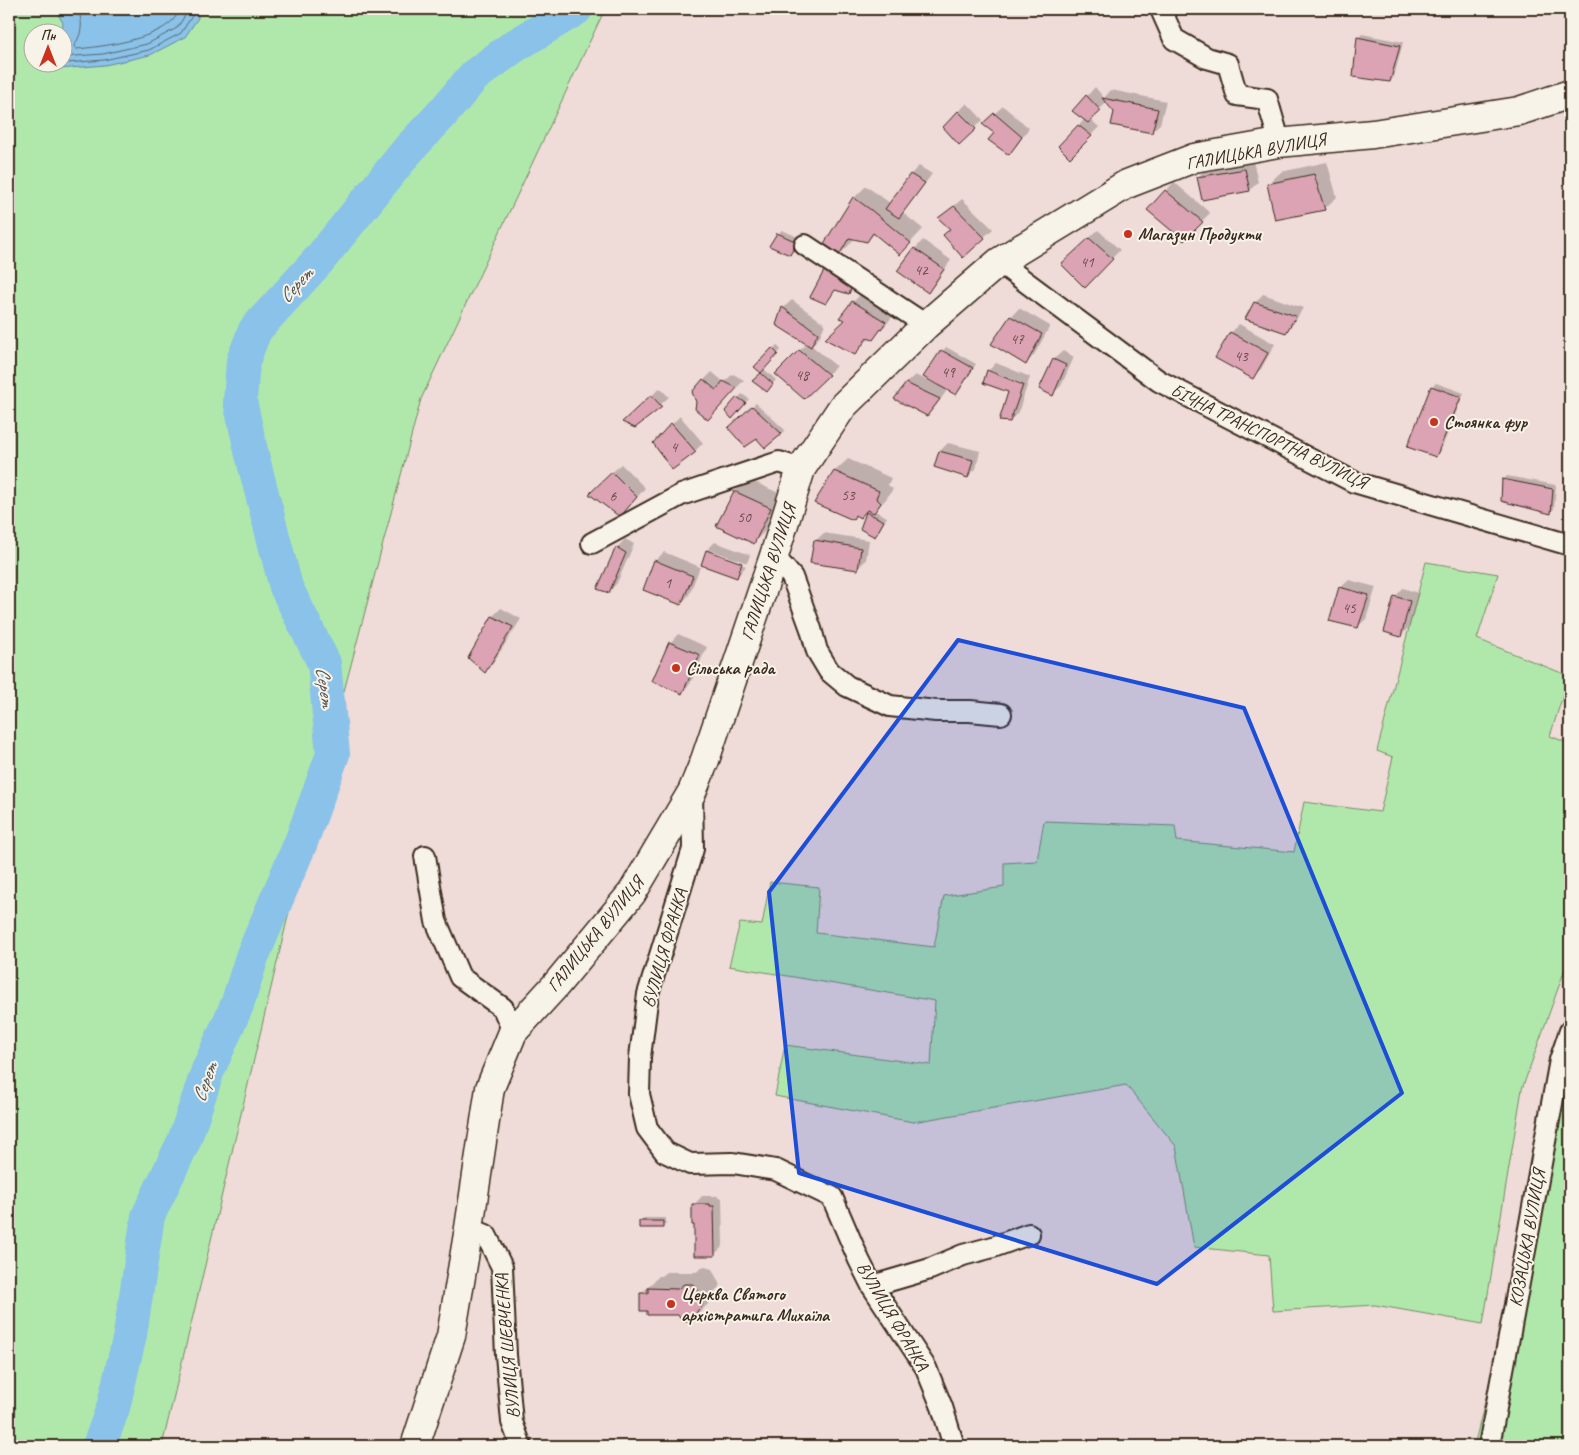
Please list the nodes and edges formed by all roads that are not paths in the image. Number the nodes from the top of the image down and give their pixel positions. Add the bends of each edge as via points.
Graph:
1 (1162, 9) edge
2 (1570, 94) edge
3 (1278, 143) junction
4 (805, 245) dead end
5 (999, 262) junction
6 (926, 324) junction
7 (801, 469) junction
8 (592, 543) dead end
9 (1570, 545) edge
10 (774, 556) junction
11 (1001, 714) dead end
12 (692, 792) junction
13 (425, 856) dead end
14 (1570, 1031) edge
15 (514, 1032) junction
16 (470, 1228) junction
17 (1030, 1234) dead end
18 (872, 1286) junction
19 (415, 1446) edge
20 (521, 1446) edge
21 (954, 1446) edge
22 (1489, 1446) edge

1 - 3 street via 1174,39 1207,58 1228,64 1237,95 1267,99
2 - 3 main road, ГАЛИЦЬКА ВУЛИЦЯ via 1519,111 1373,134
3 - 5 main road, ГАЛИЦЬКА ВУЛИЦЯ via 1194,158 1127,184
4 - 6 street
5 - 6 main road, ГАЛИЦЬКА ВУЛИЦЯ
5 - 9 street, БІЧНА ТРАНСПОРТНА ВУЛИЦЯ via 1159,381 1354,482
6 - 7 main road, ГАЛИЦЬКА ВУЛИЦЯ via 843,406
7 - 8 street via 778,462 681,495
7 - 10 main road, ГАЛИЦЬКА ВУЛИЦЯ
10 - 11 street via 792,577 817,651 829,671 847,686 890,706
10 - 12 main road, ГАЛИЦЬКА ВУЛИЦЯ
12 - 15 main road, ГАЛИЦЬКА ВУЛИЦЯ via 632,893
12 - 18 street, ВУЛИЦЯ ФРАНКА via 693,849 648,994 639,1094 647,1128 665,1152 690,1164 733,1163 776,1170 832,1196
13 - 15 street via 436,921 460,977 503,1008
14 - 22 street, КОЗАЦЬКА ВУЛИЦЯ via 1560,1060
15 - 16 main road, ГАЛИЦЬКА ВУЛИЦЯ via 490,1088
16 - 19 main road, ГАЛИЦЬКА ВУЛИЦЯ via 451,1336
16 - 20 street, ВУЛИЦЯ ШЕВЧЕНКА via 486,1235 502,1267 512,1422
17 - 18 street
18 - 21 street, ВУЛИЦЯ ФРАНКА via 926,1368

